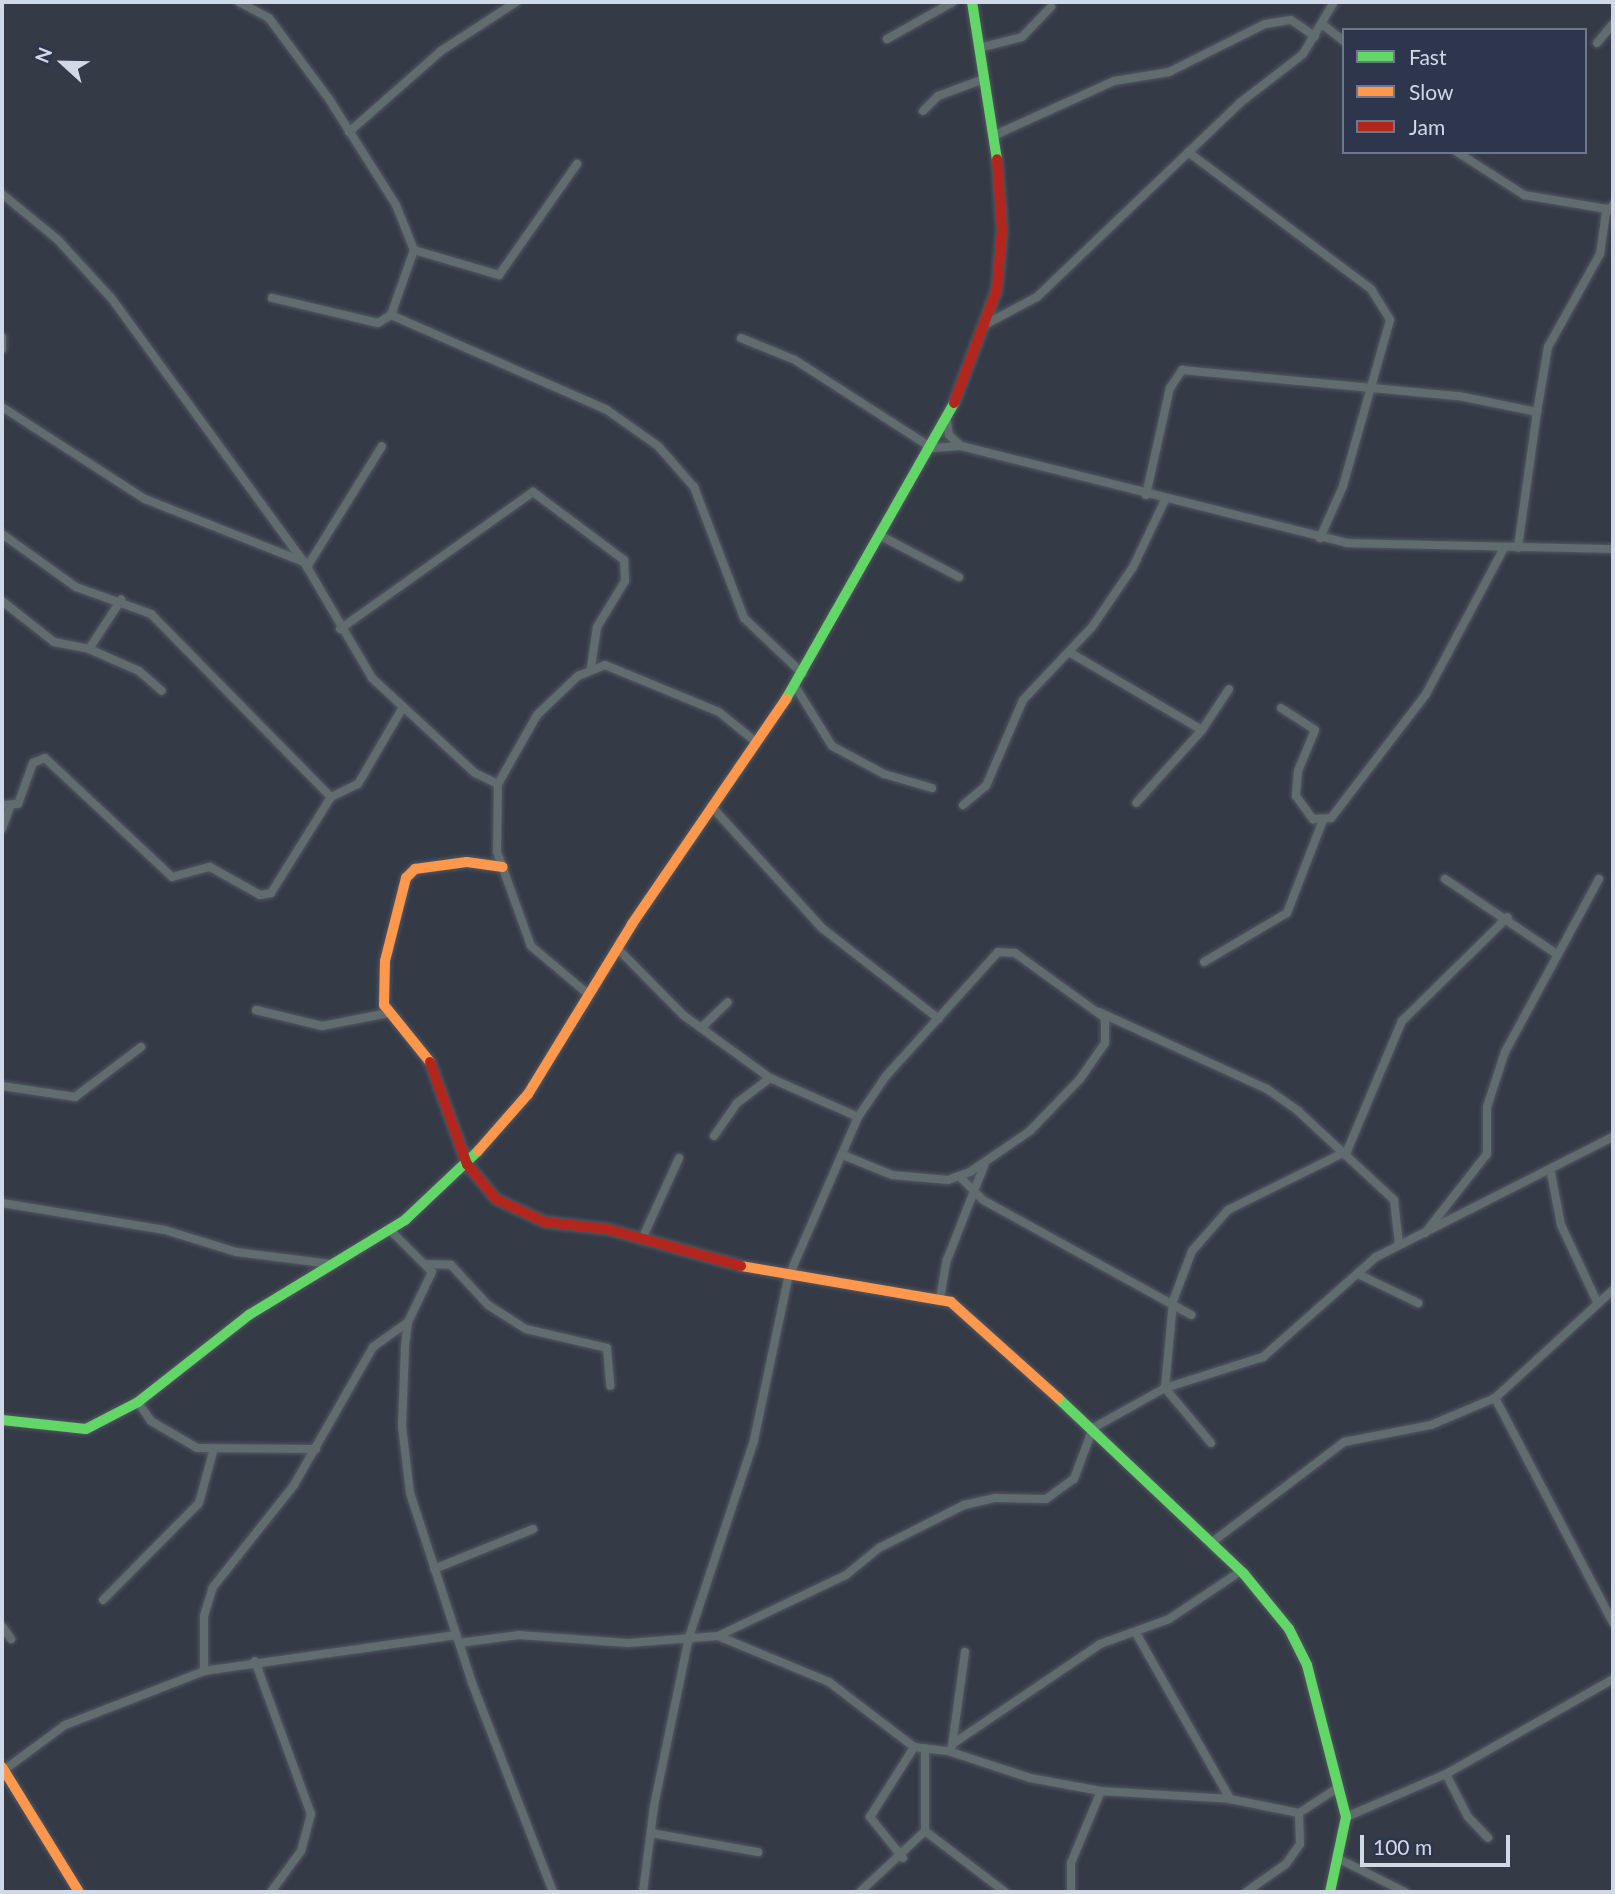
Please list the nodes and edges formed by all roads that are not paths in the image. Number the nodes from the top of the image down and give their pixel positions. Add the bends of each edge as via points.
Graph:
1 (239, 2) edge
2 (516, 2) edge
3 (953, 2) edge
4 (972, 2) edge
5 (1335, 2) edge
6 (1051, 7) dead end
7 (1322, 24) junction
8 (1613, 24) edge
9 (1315, 36) junction
10 (887, 39) dead end
11 (1342, 39) edge
12 (1597, 43) dead end
13 (979, 48) junction
14 (984, 79) junction
15 (923, 111) dead end
16 (349, 132) junction
17 (995, 135) junction
18 (1188, 152) junction
19 (1460, 154) edge
20 (577, 164) dead end
21 (2, 194) edge
22 (1610, 207) edge
23 (414, 250) junction
24 (272, 298) dead end
25 (391, 315) junction
26 (988, 323) junction
27 (2, 337) edge
28 (741, 338) dead end
29 (2, 349) edge
30 (1367, 391) junction
31 (2, 407) edge
32 (1537, 412) junction
33 (947, 421) junction
34 (382, 446) dead end
35 (961, 446) junction
36 (933, 448) junction
37 (1146, 495) junction
38 (1165, 500) junction
39 (2, 534) edge
40 (883, 537) junction
41 (1320, 538) junction
42 (1504, 548) junction
43 (1518, 548) junction
44 (1613, 549) edge
45 (306, 564) junction
46 (959, 577) dead end
47 (121, 600) junction
48 (2, 601) edge
49 (340, 629) junction
50 (89, 649) junction
51 (1069, 652) junction
52 (591, 667) junction
53 (803, 674) junction
54 (795, 686) junction
55 (1229, 689) dead end
56 (162, 691) dead end
57 (403, 707) junction
58 (1281, 708) dead end
59 (1202, 730) junction
60 (756, 742) junction
61 (498, 784) junction
62 (932, 788) dead end
63 (331, 797) junction
64 (1136, 803) dead end
65 (963, 804) dead end
66 (6, 806) edge
67 (711, 806) junction
68 (1322, 820) junction
69 (2, 830) edge
70 (503, 867) junction
71 (1445, 879) dead end
72 (1599, 879) dead end
73 (1507, 917) junction
74 (617, 948) junction
75 (1555, 953) junction
76 (1204, 962) dead end
77 (587, 994) junction
78 (728, 1002) dead end
79 (256, 1010) dead end
80 (1099, 1012) junction
81 (388, 1013) junction
82 (939, 1020) junction
83 (701, 1028) junction
84 (141, 1046) dead end
85 (770, 1078) junction
86 (2, 1086) edge
87 (858, 1117) junction
88 (714, 1136) dead end
89 (1613, 1137) edge
90 (1347, 1152) junction
91 (843, 1155) junction
92 (679, 1158) dead end
93 (985, 1163) junction
94 (467, 1164) junction
95 (1552, 1173) junction
96 (959, 1176) junction
97 (974, 1191) junction
98 (2, 1203) edge
99 (390, 1230) junction
100 (1423, 1235) junction
101 (642, 1240) junction
102 (1399, 1244) junction
103 (331, 1264) junction
104 (427, 1264) junction
105 (1358, 1274) junction
106 (788, 1278) junction
107 (1613, 1292) edge
108 (940, 1298) junction
109 (1173, 1301) junction
110 (1418, 1303) dead end
111 (1598, 1304) junction
112 (1191, 1315) dead end
113 (408, 1322) junction
114 (610, 1386) dead end
115 (1165, 1388) junction
116 (1495, 1398) junction
117 (138, 1402) junction
118 (2, 1420) edge
119 (1093, 1428) junction
120 (1210, 1443) dead end
121 (214, 1448) junction
122 (316, 1449) junction
123 (533, 1530) dead end
124 (1211, 1543) junction
125 (434, 1569) junction
126 (1241, 1571) junction
127 (103, 1600) dead end
128 (1613, 1623) edge
129 (2, 1626) edge
130 (1137, 1635) junction
131 (718, 1636) junction
132 (689, 1637) junction
133 (12, 1639) dead end
134 (458, 1639) junction
135 (965, 1652) dead end
136 (255, 1661) junction
137 (204, 1671) junction
138 (1613, 1679) edge
139 (954, 1743) junction
140 (914, 1748) junction
141 (925, 1748) junction
142 (948, 1751) junction
143 (3, 1768) edge
144 (1446, 1774) junction
145 (1339, 1787) junction
146 (1101, 1791) junction
147 (1230, 1799) junction
148 (1299, 1813) junction
149 (1346, 1817) junction
150 (925, 1831) junction
151 (650, 1833) junction
152 (1488, 1838) dead end
153 (758, 1852) dead end
154 (904, 1858) junction
155 (1341, 1860) junction
156 (79, 1892) edge
157 (271, 1892) edge
158 (553, 1892) edge
159 (643, 1892) edge
160 (860, 1892) edge
161 (1005, 1892) edge
162 (1071, 1892) edge
163 (1246, 1892) edge
164 (1330, 1892) edge
165 (1405, 1892) edge

1 - 16 street via 269,18
2 - 16 street via 441,51
3 - 10 street
4 - 13 main road
5 - 7 street
6 - 13 street via 1022,37
7 - 9 street
7 - 11 street
8 - 12 street
9 - 17 street via 1291,20 1265,24 1169,72 1114,81
9 - 18 street via 1303,54
13 - 14 main road
14 - 15 street via 938,96
14 - 17 main road
16 - 23 street via 396,205
17 - 26 main road via 1002,230
18 - 26 street via 1037,297
18 - 30 street via 1371,289 1390,320
19 - 22 street via 1524,195
20 - 23 street via 499,275
21 - 45 street via 58,240 112,299
22 - 32 street via 1601,254 1548,347
23 - 25 street
24 - 25 street via 378,323
25 - 53 street via 597,406 658,446 694,488 744,618
26 - 33 main road
27 - 29 street
28 - 36 street via 795,360
30 - 32 street via 1459,396
30 - 37 street via 1182,370 1170,388
30 - 41 street via 1343,486
31 - 45 street via 145,499
32 - 43 street
33 - 35 street via 949,435
33 - 36 main road
34 - 45 street
35 - 36 street
35 - 37 street
36 - 40 main road
37 - 38 street
38 - 41 street
38 - 51 street via 1133,568
39 - 47 street via 76,587
40 - 46 street
40 - 53 main road
41 - 42 street
42 - 43 street
42 - 68 street via 1426,694 1331,818
43 - 44 street
45 - 49 street
47 - 50 street
47 - 63 street via 151,614
48 - 50 street via 54,642
49 - 52 street via 533,492 624,560 625,581 597,627
49 - 57 street via 372,678
50 - 56 street via 139,671
51 - 59 street
51 - 65 street via 1023,700 986,786
52 - 60 street via 629,671 719,712
52 - 61 street via 537,715
53 - 54 main road
54 - 60 main road
54 - 62 street via 832,746 884,774
55 - 59 street
57 - 61 street via 475,773
57 - 63 street via 358,784
58 - 68 street via 1314,726 1295,784 1307,815
59 - 64 street
60 - 67 main road
61 - 70 street via 495,812
63 - 66 street via 271,892 260,895 210,867 172,877 45,758 33,763 18,804
66 - 69 street
67 - 74 main road
67 - 82 street via 822,928
68 - 76 street via 1287,913
70 - 77 street via 531,946
70 - 81 main road via 426,864 406,878 385,961 382,989
71 - 73 street
72 - 75 street
73 - 75 street
73 - 90 street via 1402,1021
74 - 77 main road
74 - 83 street
75 - 100 street via 1494,1084 1487,1154
77 - 94 main road via 528,1094
78 - 83 street
79 - 81 street via 322,1026
80 - 82 street via 1007,950
80 - 90 street via 1267,1089
80 - 93 street via 1108,1030 1098,1057 1030,1131
81 - 94 main road via 433,1066
82 - 87 street
83 - 85 street
84 - 86 street via 75,1097
85 - 87 street
85 - 88 street via 737,1103
87 - 91 street
89 - 95 street
90 - 102 street via 1394,1200
90 - 109 street via 1228,1210 1192,1251
91 - 96 street via 892,1175
91 - 106 street
92 - 101 street
93 - 96 street
93 - 97 street
94 - 99 main road
94 - 101 main road via 496,1199 523,1215
95 - 100 street
95 - 111 street via 1561,1225
96 - 97 street
97 - 108 street via 947,1260
97 - 109 street
98 - 103 street via 165,1230 236,1252
99 - 103 main road
99 - 104 street
100 - 102 street
101 - 106 main road
102 - 105 street
103 - 117 main road via 249,1315
104 - 113 street via 430,1279
104 - 114 street via 451,1265 488,1304 526,1329 607,1348
105 - 110 street
105 - 115 street via 1263,1357
106 - 108 main road via 881,1284
106 - 132 street via 754,1440
107 - 111 street
108 - 119 main road via 983,1327
109 - 112 street
109 - 115 street
111 - 116 street
113 - 122 street via 373,1347
113 - 125 street via 405,1462
115 - 119 street
115 - 120 street
116 - 124 street via 1431,1425 1344,1442
116 - 128 street
117 - 118 main road via 86,1429
117 - 121 street via 177,1440
119 - 124 main road
119 - 131 street via 1074,1479 1046,1499 995,1498 964,1505 879,1548 846,1575
121 - 122 street
121 - 127 street via 200,1503
122 - 137 street via 213,1587 204,1616
123 - 125 street
124 - 126 main road
125 - 134 street
126 - 130 street
126 - 145 main road via 1275,1609 1307,1665
129 - 133 street
130 - 139 street via 1100,1644
130 - 147 street
131 - 132 street
131 - 140 street via 829,1682
132 - 134 street via 628,1643 519,1635
132 - 151 street
134 - 136 street
134 - 158 street
135 - 139 street
136 - 137 street
136 - 157 street via 311,1814 301,1851
137 - 143 street via 65,1726
138 - 144 street
139 - 142 street
140 - 141 street
140 - 154 street via 870,1817
141 - 142 street
141 - 150 street
142 - 146 street via 1030,1777
143 - 156 main road
144 - 149 street
144 - 152 street via 1468,1817
145 - 148 street
145 - 149 main road
146 - 147 street
146 - 162 street via 1071,1863
147 - 148 street
148 - 163 street via 1300,1844 1286,1864
149 - 155 main road
150 - 154 street
150 - 161 street
151 - 153 street
151 - 159 street
154 - 160 street
155 - 164 main road
155 - 165 street

